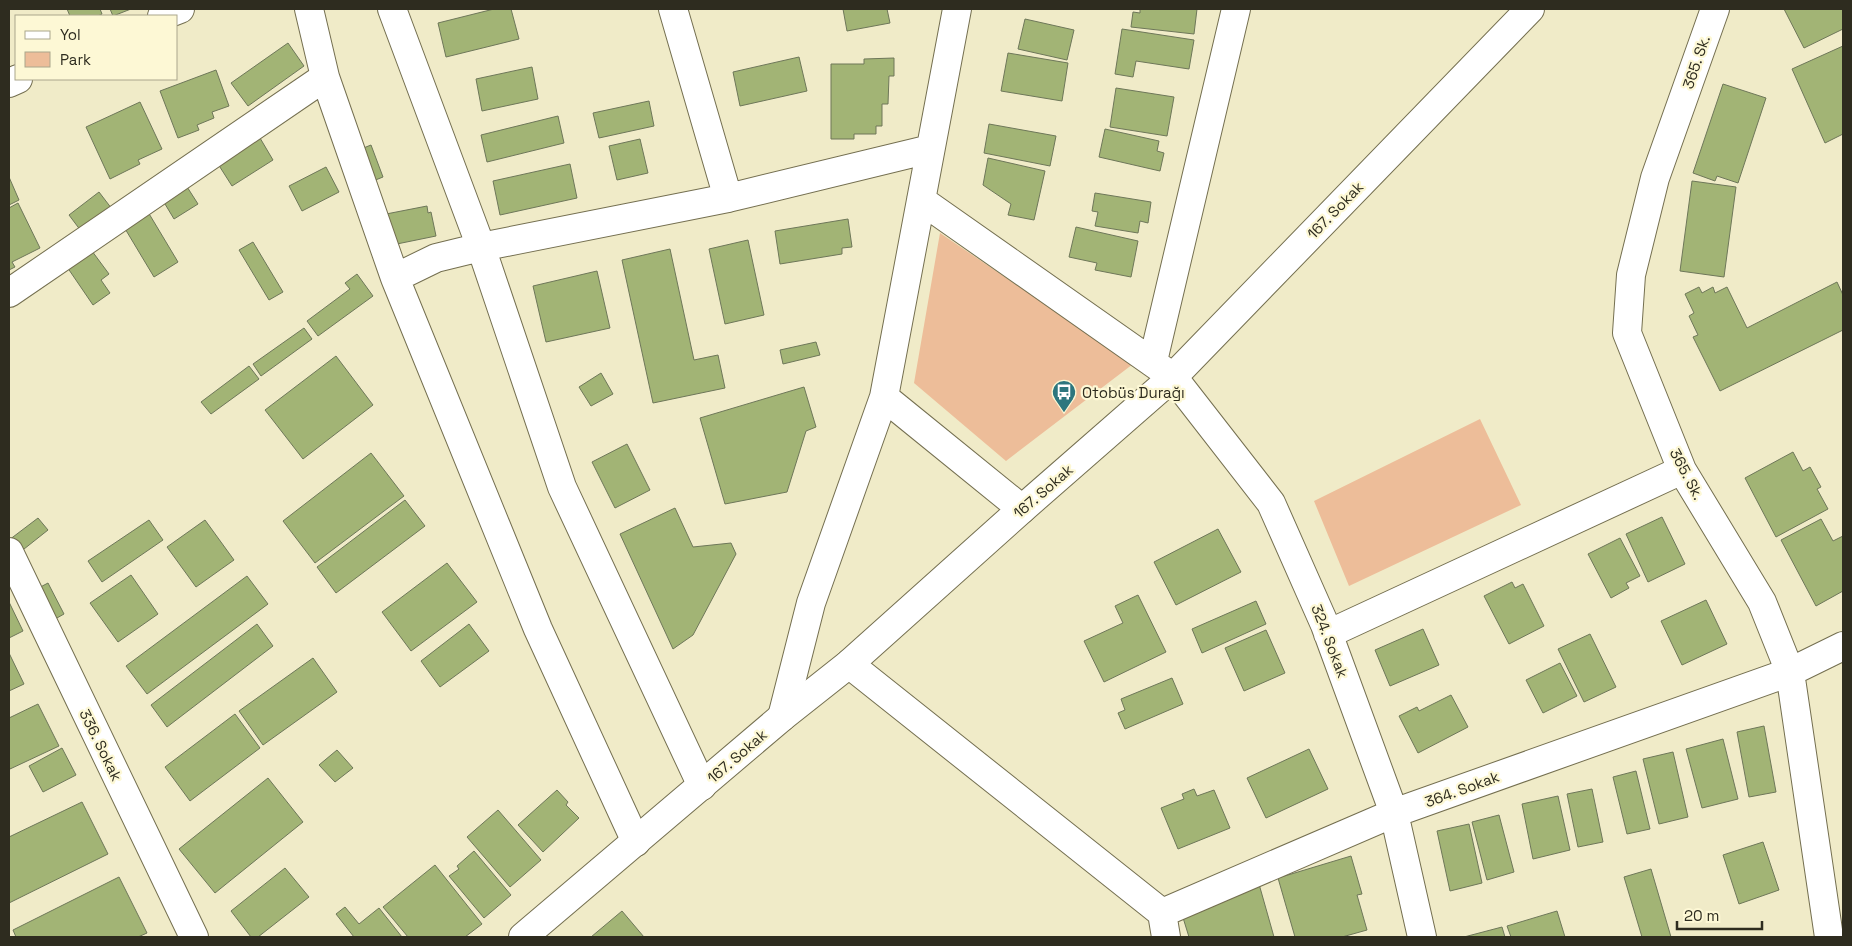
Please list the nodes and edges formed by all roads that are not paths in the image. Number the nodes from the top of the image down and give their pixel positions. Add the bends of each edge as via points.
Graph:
1 (180, 9) edge
2 (309, 9) edge
3 (392, 9) edge
4 (674, 9) edge
5 (957, 9) edge
6 (1236, 9) edge
7 (1530, 9) edge
8 (1715, 9) edge
9 (165, 15) edge
10 (325, 77) junction
11 (930, 149) junction
12 (728, 198) junction
13 (921, 200) junction
14 (481, 247) junction
15 (395, 278) junction
16 (9, 294) edge
17 (1163, 369) junction
18 (884, 398) junction
19 (1682, 470) junction
20 (1022, 509) junction
21 (9, 552) edge
22 (1328, 634) junction
23 (1843, 646) edge
24 (849, 664) junction
25 (1790, 672) junction
26 (782, 717) junction
27 (702, 786) junction
28 (1394, 813) junction
29 (636, 842) junction
30 (1164, 925) edge
31 (194, 937) edge
32 (523, 937) edge
33 (1422, 937) edge
34 (1829, 937) edge

1 - 9 street
2 - 10 street
3 - 14 street
4 - 12 street
5 - 11 street
6 - 17 street
7 - 17 street, 167. Sokak
8 - 19 street, 365. Sk. via 1656,178 1631,275 1627,333
10 - 15 street
10 - 16 street
11 - 12 street
11 - 13 street
12 - 14 street
13 - 17 street, 324. Sokak
13 - 18 street
14 - 15 street via 436,258
14 - 27 street via 562,487
15 - 29 street via 538,629
17 - 20 street, 167. Sokak
17 - 22 street, 324. Sokak via 1271,503
18 - 20 street
18 - 26 street via 811,603
19 - 22 street
19 - 25 street, 365. Sk. via 1762,602
20 - 24 street, 167. Sokak
21 - 31 street, 336. Sokak
22 - 28 street, 324. Sokak
23 - 25 street, 364. Sokak
24 - 26 street, 167. Sokak
24 - 30 street
25 - 28 street, 364. Sokak
25 - 34 street, 365. Sk.
26 - 27 street, 167. Sokak
27 - 29 street, 167. Sokak
28 - 30 street, 364. Sokak
28 - 33 street, 324. Sokak
29 - 32 street, 167. Sokak

